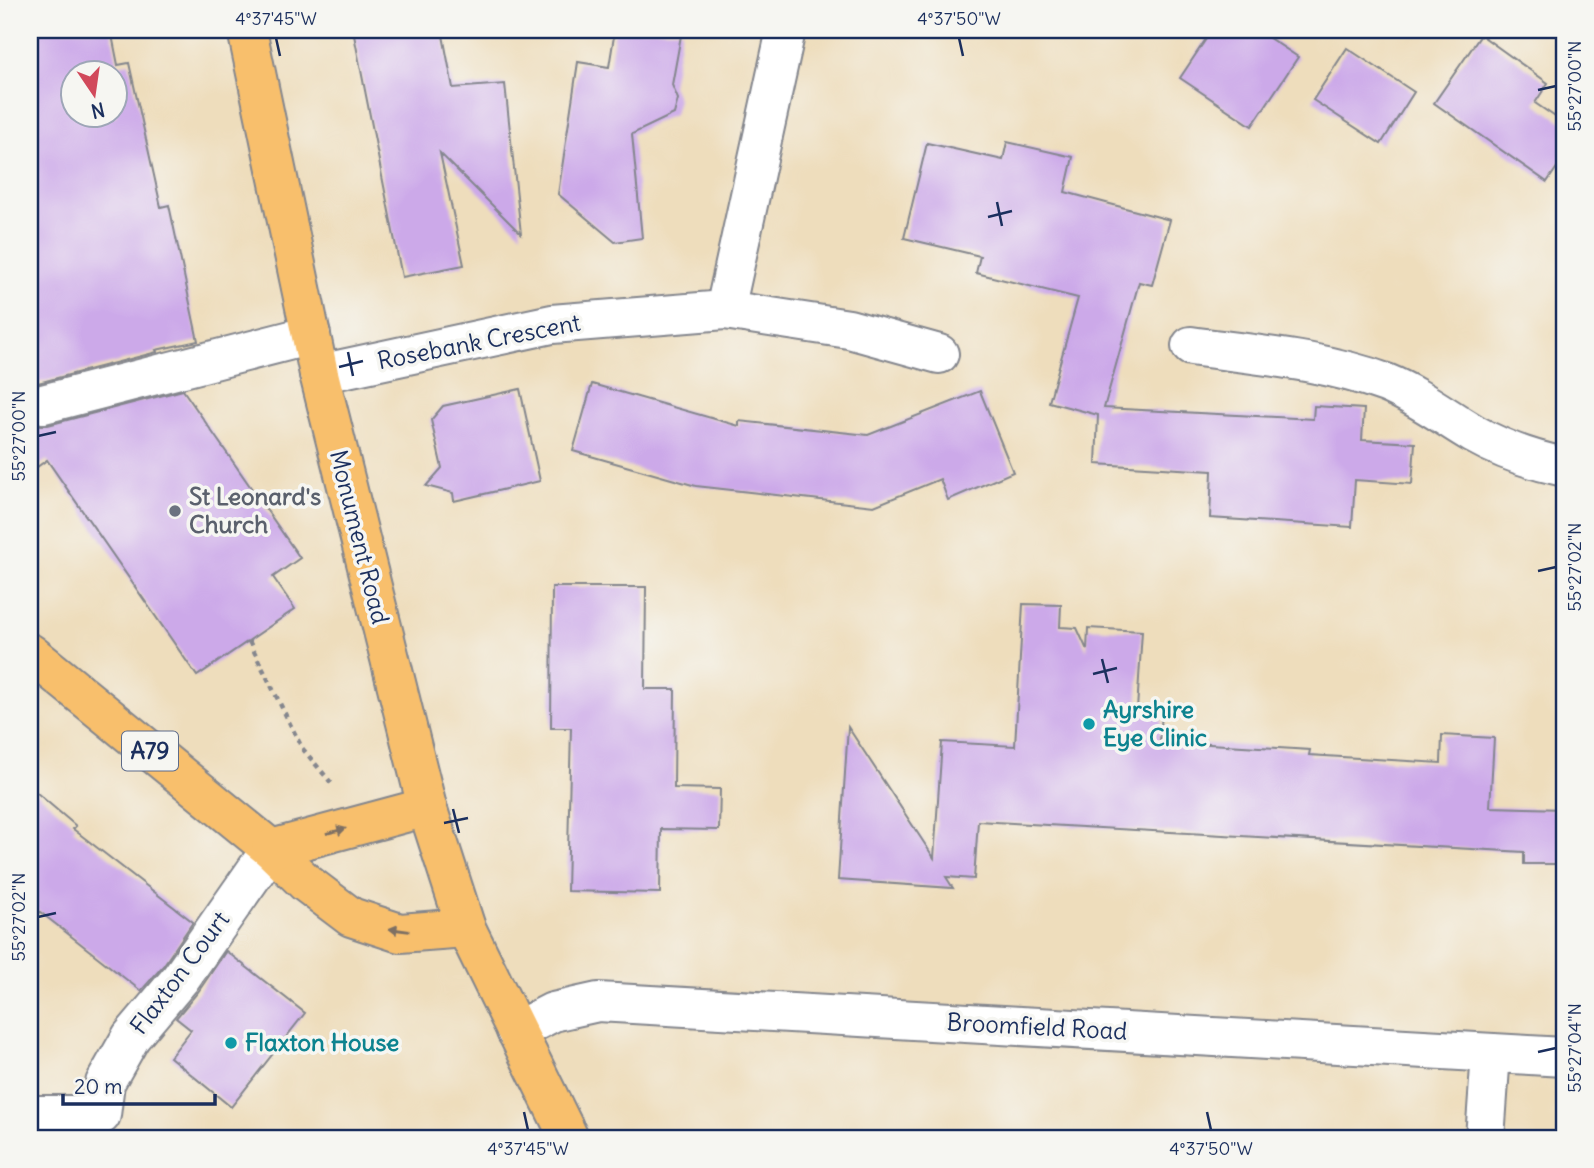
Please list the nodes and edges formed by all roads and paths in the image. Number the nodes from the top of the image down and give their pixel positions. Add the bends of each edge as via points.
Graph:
1 (247, 30) edge
2 (786, 30) edge
3 (725, 310) junction
4 (311, 335) junction
5 (1191, 346) dead end
6 (939, 354) dead end
7 (319, 374) junction
8 (43, 404) dead end
9 (1564, 467) edge
10 (248, 641) dead end
11 (30, 653) edge
12 (427, 807) junction
13 (364, 823) junction
14 (271, 849) junction
15 (466, 928) junction
16 (516, 1031) junction
17 (1491, 1053) junction
18 (1564, 1057) edge
19 (30, 1115) edge
20 (569, 1138) edge
21 (1485, 1138) edge

1 - 4 main road, Monument Road
2 - 3 street
3 - 6 street, Rosebank Crescent via 849,329
3 - 7 street, Rosebank Crescent via 552,324
4 - 7 main road, Monument Road
4 - 8 street
5 - 9 street via 1329,365 1356,373 1417,397 1521,457
7 - 12 main road, Monument Road
10 - 13 path via 302,748
11 - 14 main road, A79
12 - 13 main road
12 - 15 main road, Monument Road
14 -> 13 main road
15 -> 14 main road, A79 via 400,933 351,917
14 - 19 street, Flaxton Court via 180,979 131,1037 105,1083 101,1115
15 - 16 main road, Monument Road
16 - 17 street, Broomfield Road via 553,1012 598,1002
16 - 20 main road, Monument Road
17 - 18 street, Broomfield Road
17 - 21 street

